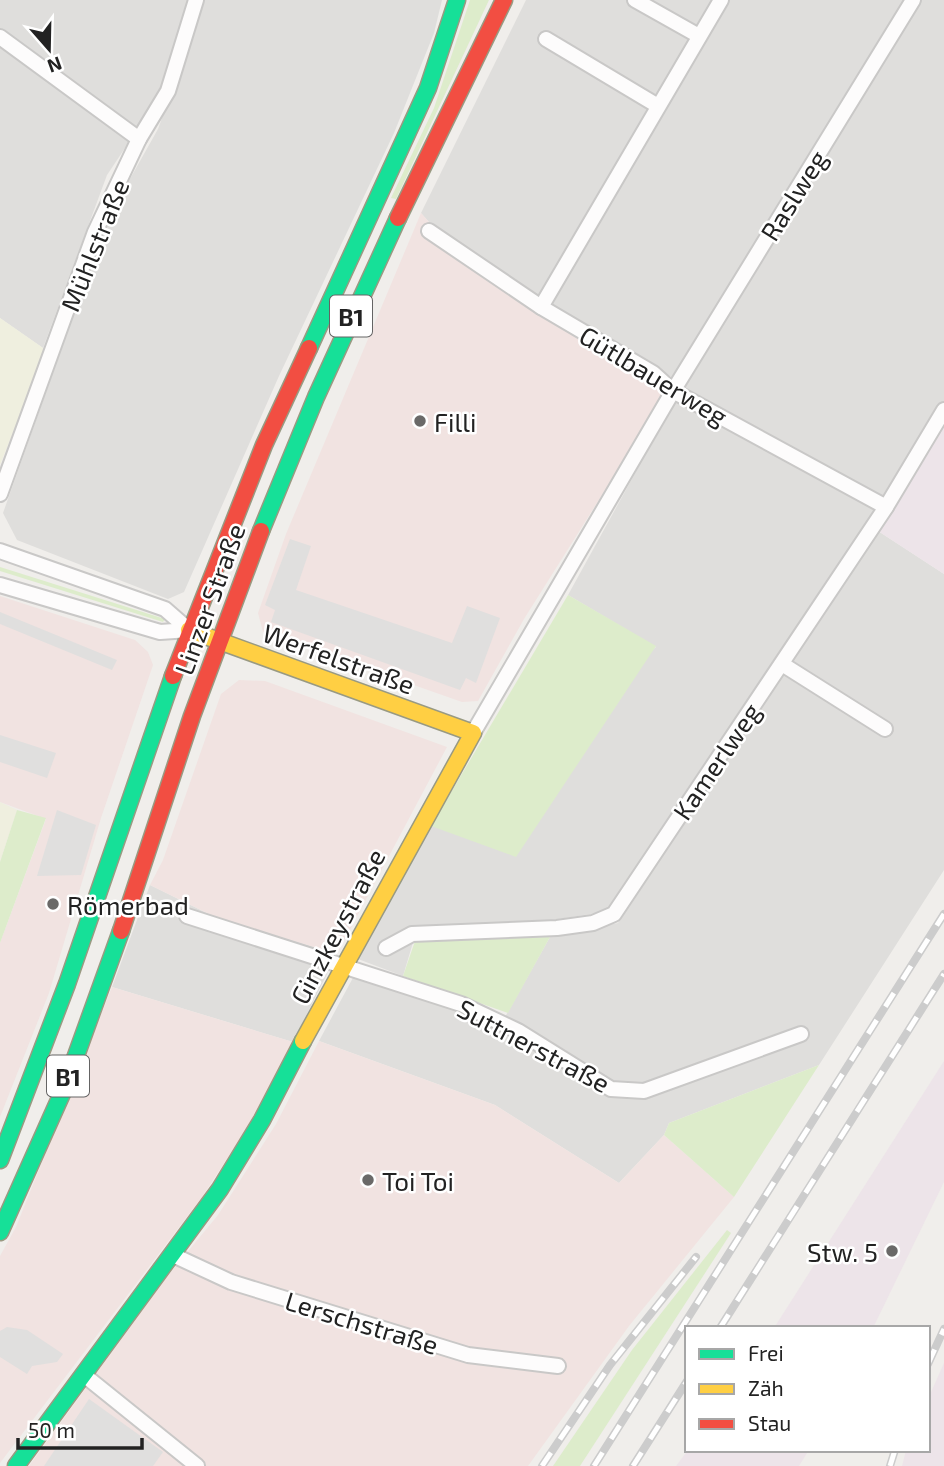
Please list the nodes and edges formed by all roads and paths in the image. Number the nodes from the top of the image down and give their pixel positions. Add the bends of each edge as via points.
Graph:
1 (196, 0) edge
2 (457, 0) edge
3 (504, 0) edge
4 (635, 0) edge
5 (721, 0) edge
6 (913, 0) edge
7 (699, 36) junction
8 (0, 37) edge
9 (546, 39) dead end
10 (658, 106) junction
11 (139, 139) junction
12 (429, 231) dead end
13 (541, 307) junction
14 (673, 391) junction
15 (944, 410) edge
16 (0, 494) edge
17 (886, 507) junction
18 (0, 551) edge
19 (0, 585) edge
20 (189, 630) junction
21 (218, 641) junction
22 (782, 664) junction
23 (885, 729) dead end
24 (473, 733) junction
25 (187, 916) dead end
26 (386, 948) dead end
27 (342, 967) junction
28 (801, 1034) dead end
29 (0, 1160) edge
30 (0, 1231) edge
31 (173, 1255) junction
32 (558, 1366) dead end
33 (84, 1375) junction
34 (16, 1466) edge
35 (197, 1466) edge

1 - 11 street, Mühlstraße via 168,91
2 - 20 main road, Linzer Straße / B1 via 428,88 264,445
3 - 21 main road, Linzer Straße / B1 via 346,327 290,455
4 - 7 street
5 - 7 street
6 - 14 street, Raslweg
7 - 10 street
8 - 11 street
9 - 10 street
10 - 13 street
11 - 16 street, Mühlstraße via 95,232
12 - 13 street, Gütlbauerweg
13 - 14 street, Gütlbauerweg via 653,373
14 - 17 street, Gütlbauerweg
14 - 24 street, Ginzkeystraße
15 - 17 street, Kamerlweg
17 - 22 street, Kamerlweg
18 - 20 street, Werfelstraße via 165,609
19 - 20 street, Werfelstraße via 160,632
20 - 21 main road, Werfelstraße
20 - 29 main road, Linzer Straße / B1 via 67,984
21 - 24 main road, Werfelstraße
21 - 30 main road, Linzer Straße / B1 via 93,1009 52,1118
22 - 23 street
22 - 26 street, Kamerlweg via 614,914 593,923 557,928 412,934
24 - 27 main road, Ginzkeystraße
25 - 27 street, Suttnerstraße
27 - 28 street, Suttnerstraße via 473,1009 519,1031 611,1089 644,1091
27 - 31 main road, Ginzkeystraße via 262,1120
31 - 32 street, Lerschstraße via 231,1282 468,1355
31 - 33 main road, Ginzkeystraße
33 - 34 main road, Ginzkeystraße
33 - 35 street

